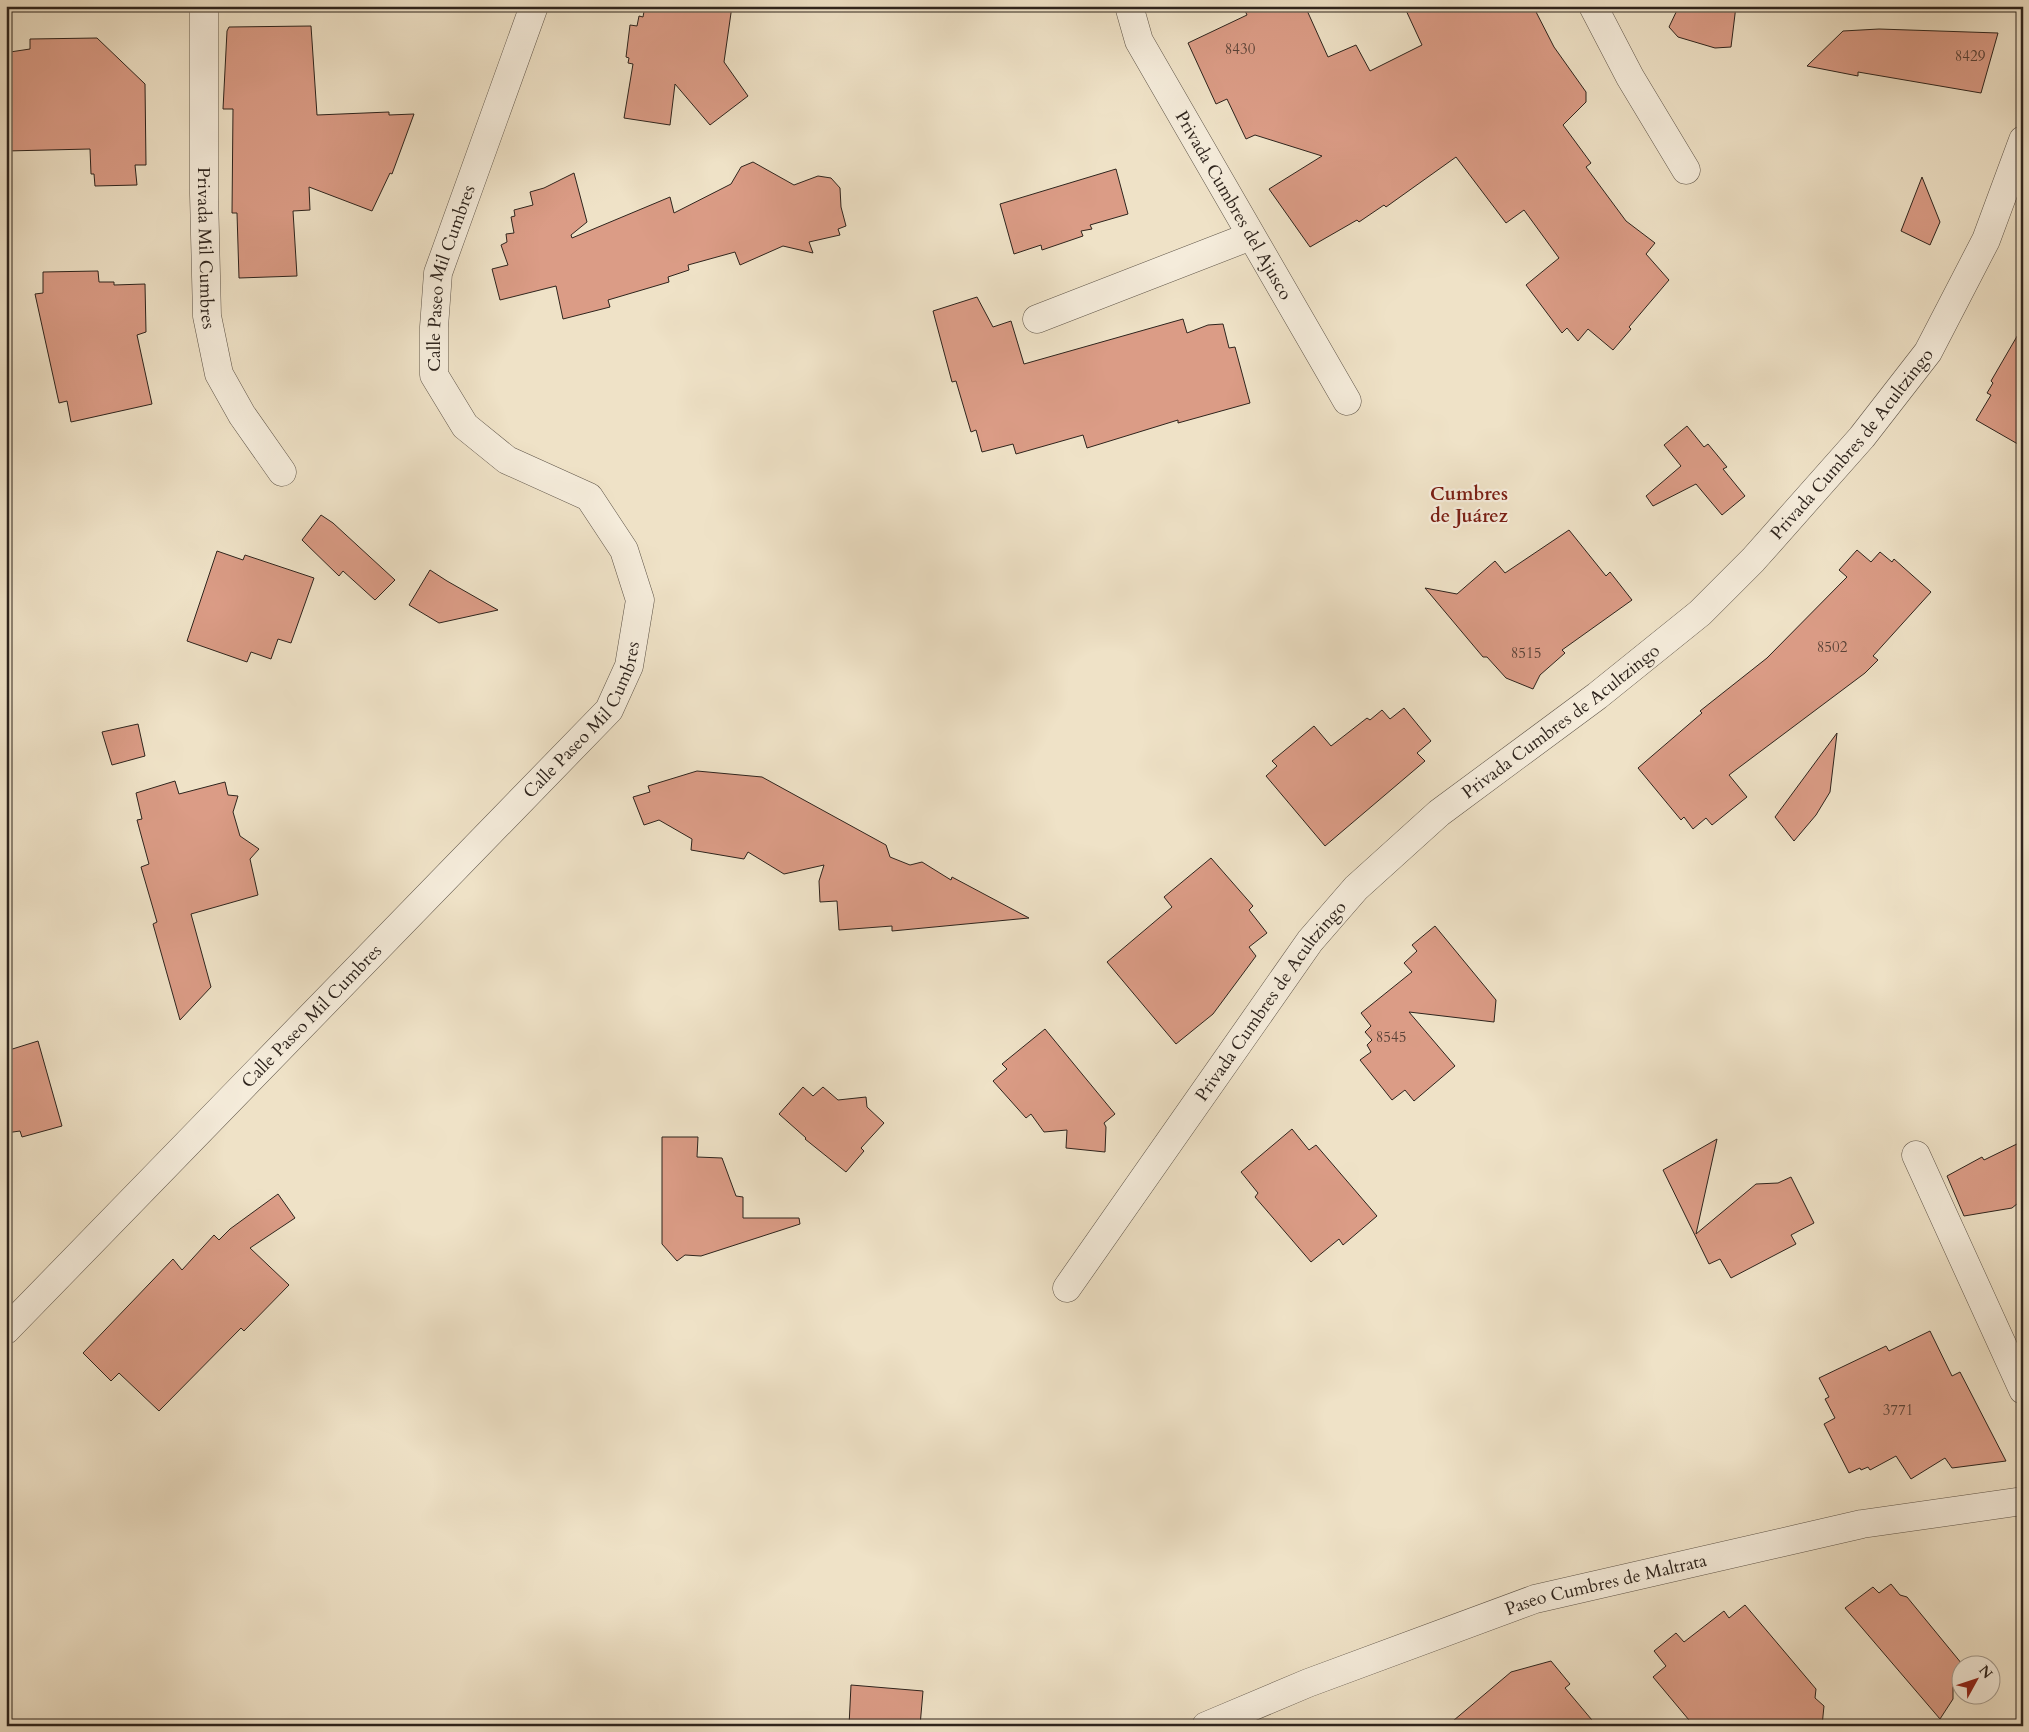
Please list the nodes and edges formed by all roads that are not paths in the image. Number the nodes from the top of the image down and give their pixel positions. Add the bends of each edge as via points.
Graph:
1 (204, 6) edge
2 (534, 6) edge
3 (1129, 6) edge
4 (1593, 6) edge
5 (2023, 140) edge
6 (1686, 170) dead end
7 (1251, 236) junction
8 (1036, 319) dead end
9 (1347, 401) dead end
10 (282, 472) dead end
11 (1916, 1155) dead end
12 (1067, 1288) dead end
13 (6, 1330) edge
14 (2023, 1390) edge
15 (2023, 1501) edge
16 (1206, 1726) edge

1 - 10 street, Privada Mil Cumbres via 207,316 219,374 242,415
2 - 13 street, Calle Paseo Mil Cumbres via 438,273 434,375 465,426 507,460 589,497 624,550 640,600 629,666 608,710
3 - 7 street, Privada Cumbres del Ajusco via 1139,40
4 - 6 street via 1630,77
5 - 12 street, Privada Cumbres de Acultzingo via 1986,240 1928,352 1862,437 1753,560 1700,612 1597,696 1439,813 1356,888 1310,941
7 - 8 street
7 - 9 street, Privada Cumbres del Ajusco
11 - 14 street
15 - 16 street, Paseo Cumbres de Maltrata via 1862,1524 1535,1599 1308,1683

